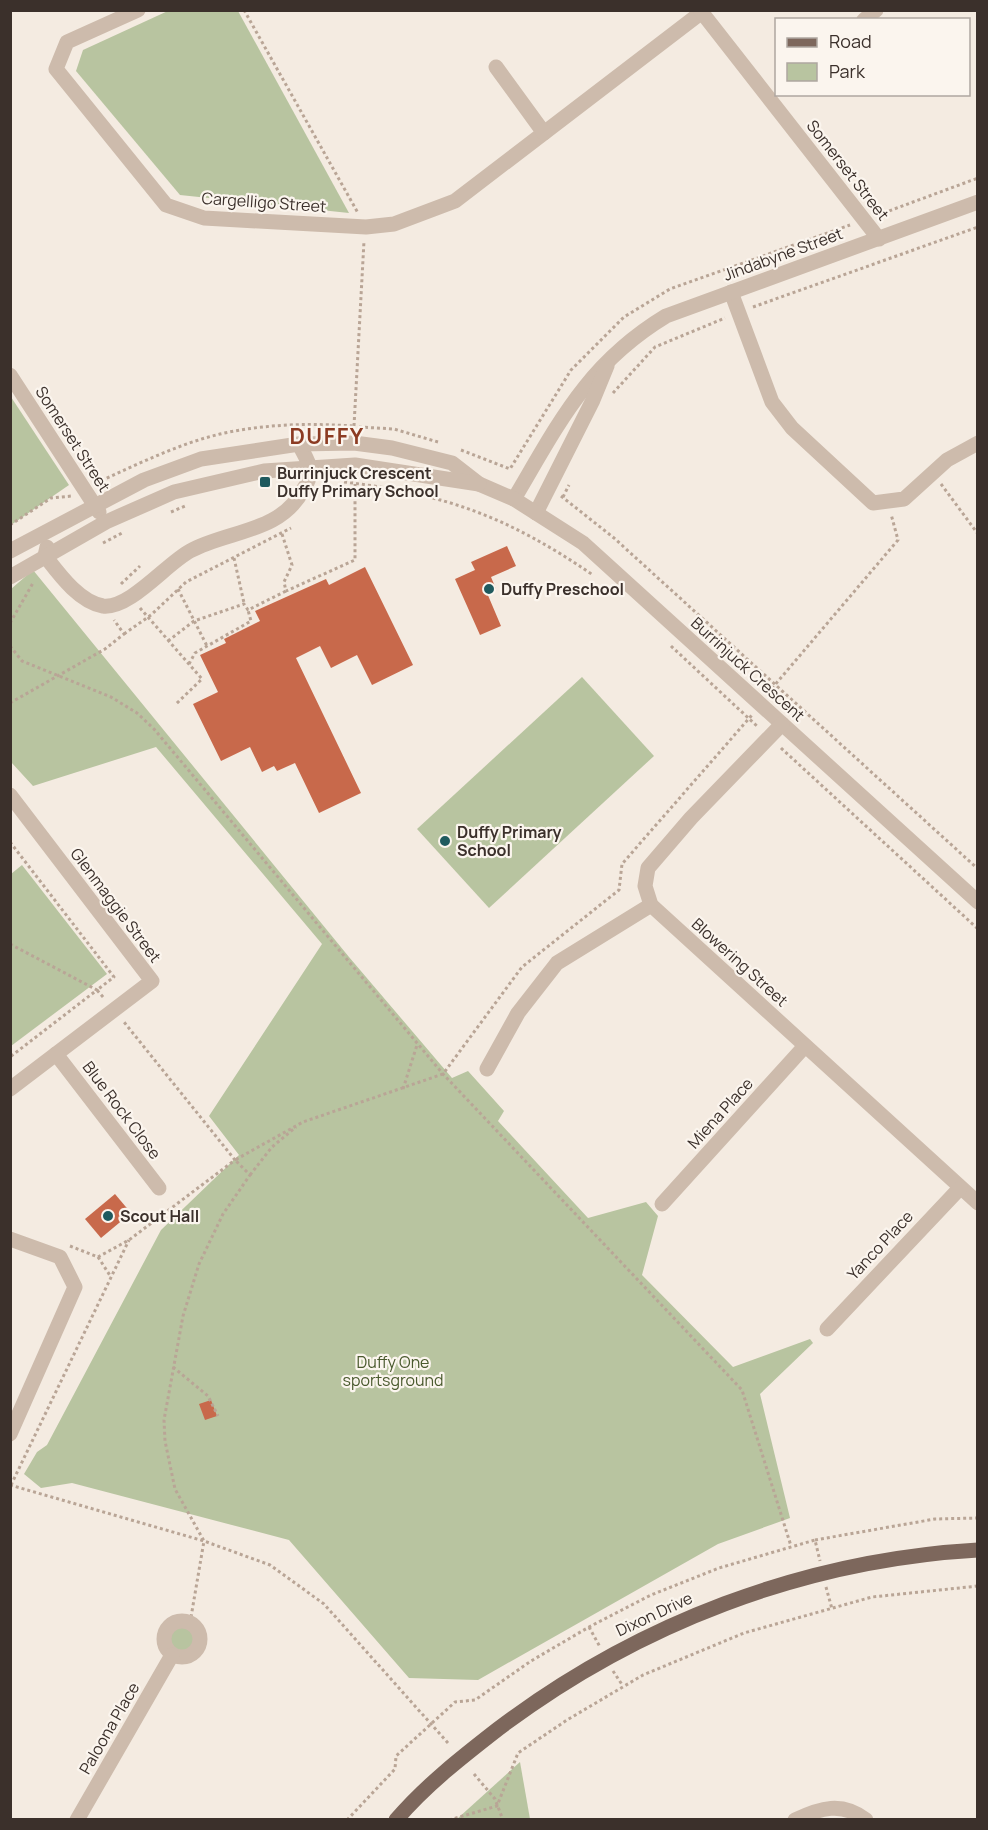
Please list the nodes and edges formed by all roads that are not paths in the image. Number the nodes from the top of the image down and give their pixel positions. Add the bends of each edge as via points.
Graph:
1 (138, 10) edge
2 (701, 11) edge
3 (496, 67) dead end
4 (772, 92) edge
5 (544, 133) junction
6 (978, 202) edge
7 (879, 239) junction
8 (731, 292) junction
9 (611, 357) junction
10 (10, 375) edge
11 (978, 443) edge
12 (299, 444) junction
13 (310, 468) junction
14 (479, 484) junction
15 (514, 499) junction
16 (94, 505) junction
17 (536, 513) junction
18 (106, 522) junction
19 (50, 529) junction
20 (10, 551) edge
21 (45, 556) junction
22 (10, 577) edge
23 (782, 724) junction
24 (10, 795) edge
25 (978, 902) edge
26 (651, 905) junction
27 (805, 1046) junction
28 (56, 1054) junction
29 (487, 1069) dead end
30 (10, 1089) edge
31 (159, 1188) dead end
32 (960, 1188) junction
33 (978, 1203) edge
34 (662, 1204) dead end
35 (10, 1239) edge
36 (827, 1329) dead end
37 (10, 1434) edge
38 (978, 1550) edge
39 (172, 1655) junction
40 (77, 1820) edge
41 (396, 1820) edge
42 (795, 1820) edge
43 (866, 1820) edge

1 - 5 street, Cargelligo Street via 67,42 56,69 166,205 204,218 366,227 394,224 455,201
2 - 4 street, Somerset Street
2 - 5 street, Cargelligo Street
3 - 5 street
4 - 7 street, Somerset Street
6 - 7 street, Jindabyne Street
7 - 8 street, Jindabyne Street
8 - 9 street, Jindabyne Street via 666,316 636,334
8 - 11 street via 778,411 873,503 904,500 947,460
9 - 15 street, Jindabyne Street via 580,390
9 - 17 street, Jindabyne Street via 594,400
10 - 16 street, Somerset Street
12 - 13 street
12 - 14 street, Burrinjuck Crescent via 354,443 392,448 452,463
12 - 16 street, Burrinjuck Crescent via 201,459 144,480
13 - 14 street, Burrinjuck Crescent via 355,465
13 - 18 street, Burrinjuck Crescent via 264,471 174,492
13 - 21 street via 309,480 293,506 271,523 192,550 122,602 103,606 80,595
14 - 15 street, Burrinjuck Crescent
15 - 17 street, Burrinjuck Crescent
16 - 18 street, Somerset Street
16 - 19 street, Burrinjuck Crescent
17 - 23 street, Burrinjuck Crescent via 584,543
18 - 21 street, Burrinjuck Crescent
19 - 20 street, Burrinjuck Crescent
19 - 21 street
21 - 22 street, Burrinjuck Crescent
23 - 25 street, Burrinjuck Crescent
23 - 26 street via 648,868 645,886
24 - 28 street, Glenmaggie Street via 152,981
26 - 27 street, Blowering Street
26 - 29 street via 557,963 519,1013
27 - 32 street, Blowering Street
27 - 34 street, Miena Place
28 - 30 street, Glenmaggie Street
28 - 31 street, Blue Rock Close
32 - 33 street, Blowering Street
32 - 36 street, Yanco Place
35 - 37 street via 60,1257 75,1287
38 - 41 main road, Dixon Drive via 823,1574 740,1597 665,1627 615,1652 529,1706 436,1778
39 - 39 street via 184,1658 198,1648 200,1637 190,1623 178,1621 165,1633 165,1645
39 - 40 street, Paloona Place
42 - 43 street via 820,1808 836,1807 852,1810

